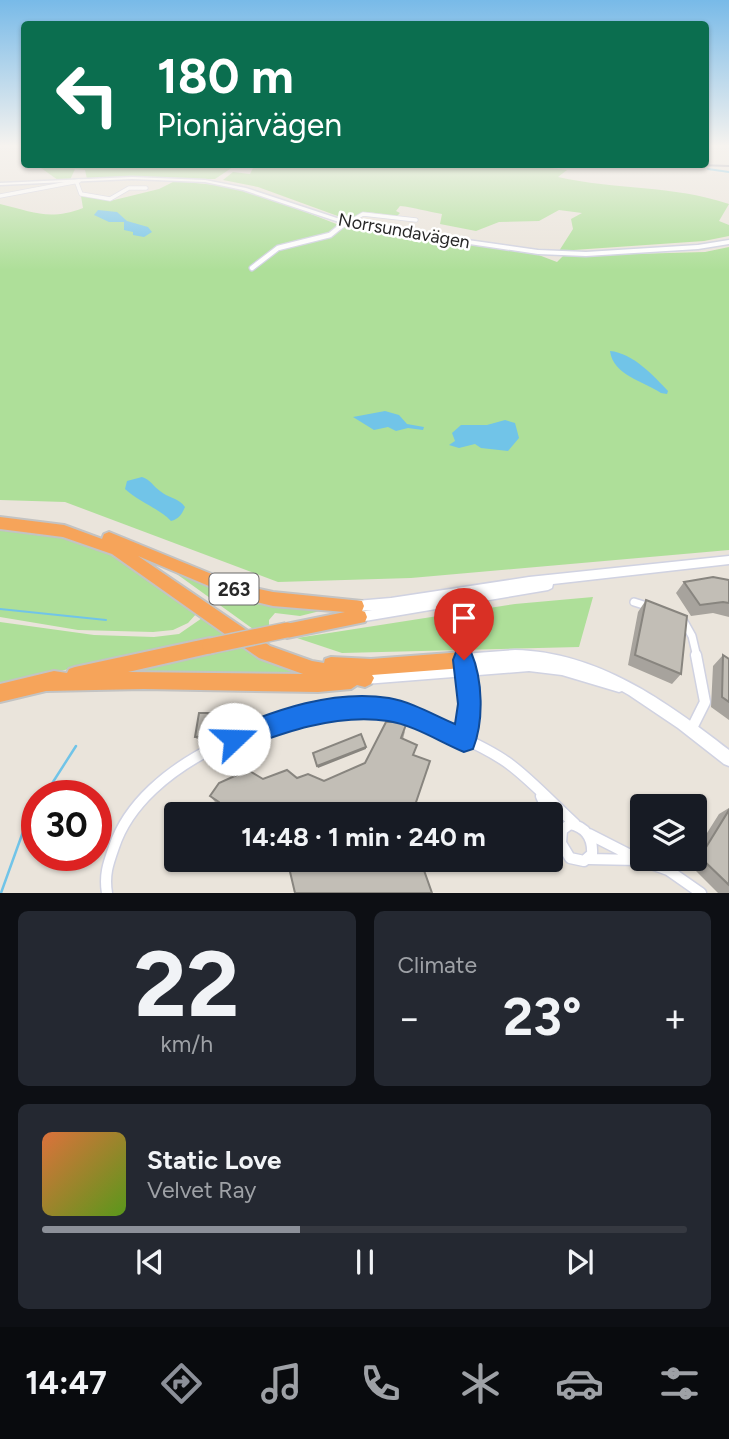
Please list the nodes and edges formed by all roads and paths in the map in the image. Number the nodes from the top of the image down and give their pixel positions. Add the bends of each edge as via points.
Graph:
1 (52, 187) edge
2 (79, 187) edge
3 (236, 187) edge
4 (146, 188) dead end
5 (0, 196) edge
6 (416, 220) dead end
7 (345, 223) junction
8 (729, 242) edge
9 (252, 268) dead end
10 (0, 515) edge
11 (0, 523) edge
12 (120, 542) junction
13 (729, 560) edge
14 (634, 602) dead end
15 (655, 609) edge
16 (358, 611) junction
17 (677, 616) edge
18 (464, 664) junction
19 (365, 678) junction
20 (46, 682) junction
21 (0, 693) edge
22 (691, 730) junction
23 (464, 740) junction
24 (729, 759) edge
25 (541, 794) junction
26 (544, 802) edge
27 (575, 824) junction
28 (563, 831) edge
29 (589, 834) junction
30 (563, 845) edge
31 (630, 855) edge
32 (589, 859) junction
33 (630, 860) edge
34 (669, 871) edge
35 (107, 893) edge
36 (701, 893) edge

1 - 5 street
2 - 4 street via 81,194 110,199 129,188
3 - 7 street, Norrsundavägen
6 - 7 street via 370,213
7 - 8 street, Norrsundavägen via 556,253
7 - 9 street via 321,238 278,248
10 - 12 highway, 263 via 76,526
11 - 19 highway via 64,531 117,550 265,652 312,669
12 - 16 highway, 263 via 235,590
12 - 18 highway via 272,646 293,655 346,667
13 - 16 street, 263
14 - 15 street
16 - 20 highway, 263, bridge
17 - 22 street via 692,636 705,694
18 - 19 street
18 - 22 street via 556,668 624,687
18 - 23 street via 469,704
19 - 20 highway via 318,683
20 - 21 highway, 263
22 - 24 street
23 - 25 street via 511,765
23 - 35 street via 410,716 372,709 289,718 215,746 175,771 134,810 113,846 104,876
25 - 26 street
25 - 27 street
27 - 28 street
27 - 29 street
29 - 31 street
29 - 32 street via 593,847
30 - 32 street via 570,858
32 - 33 street
34 - 36 street

